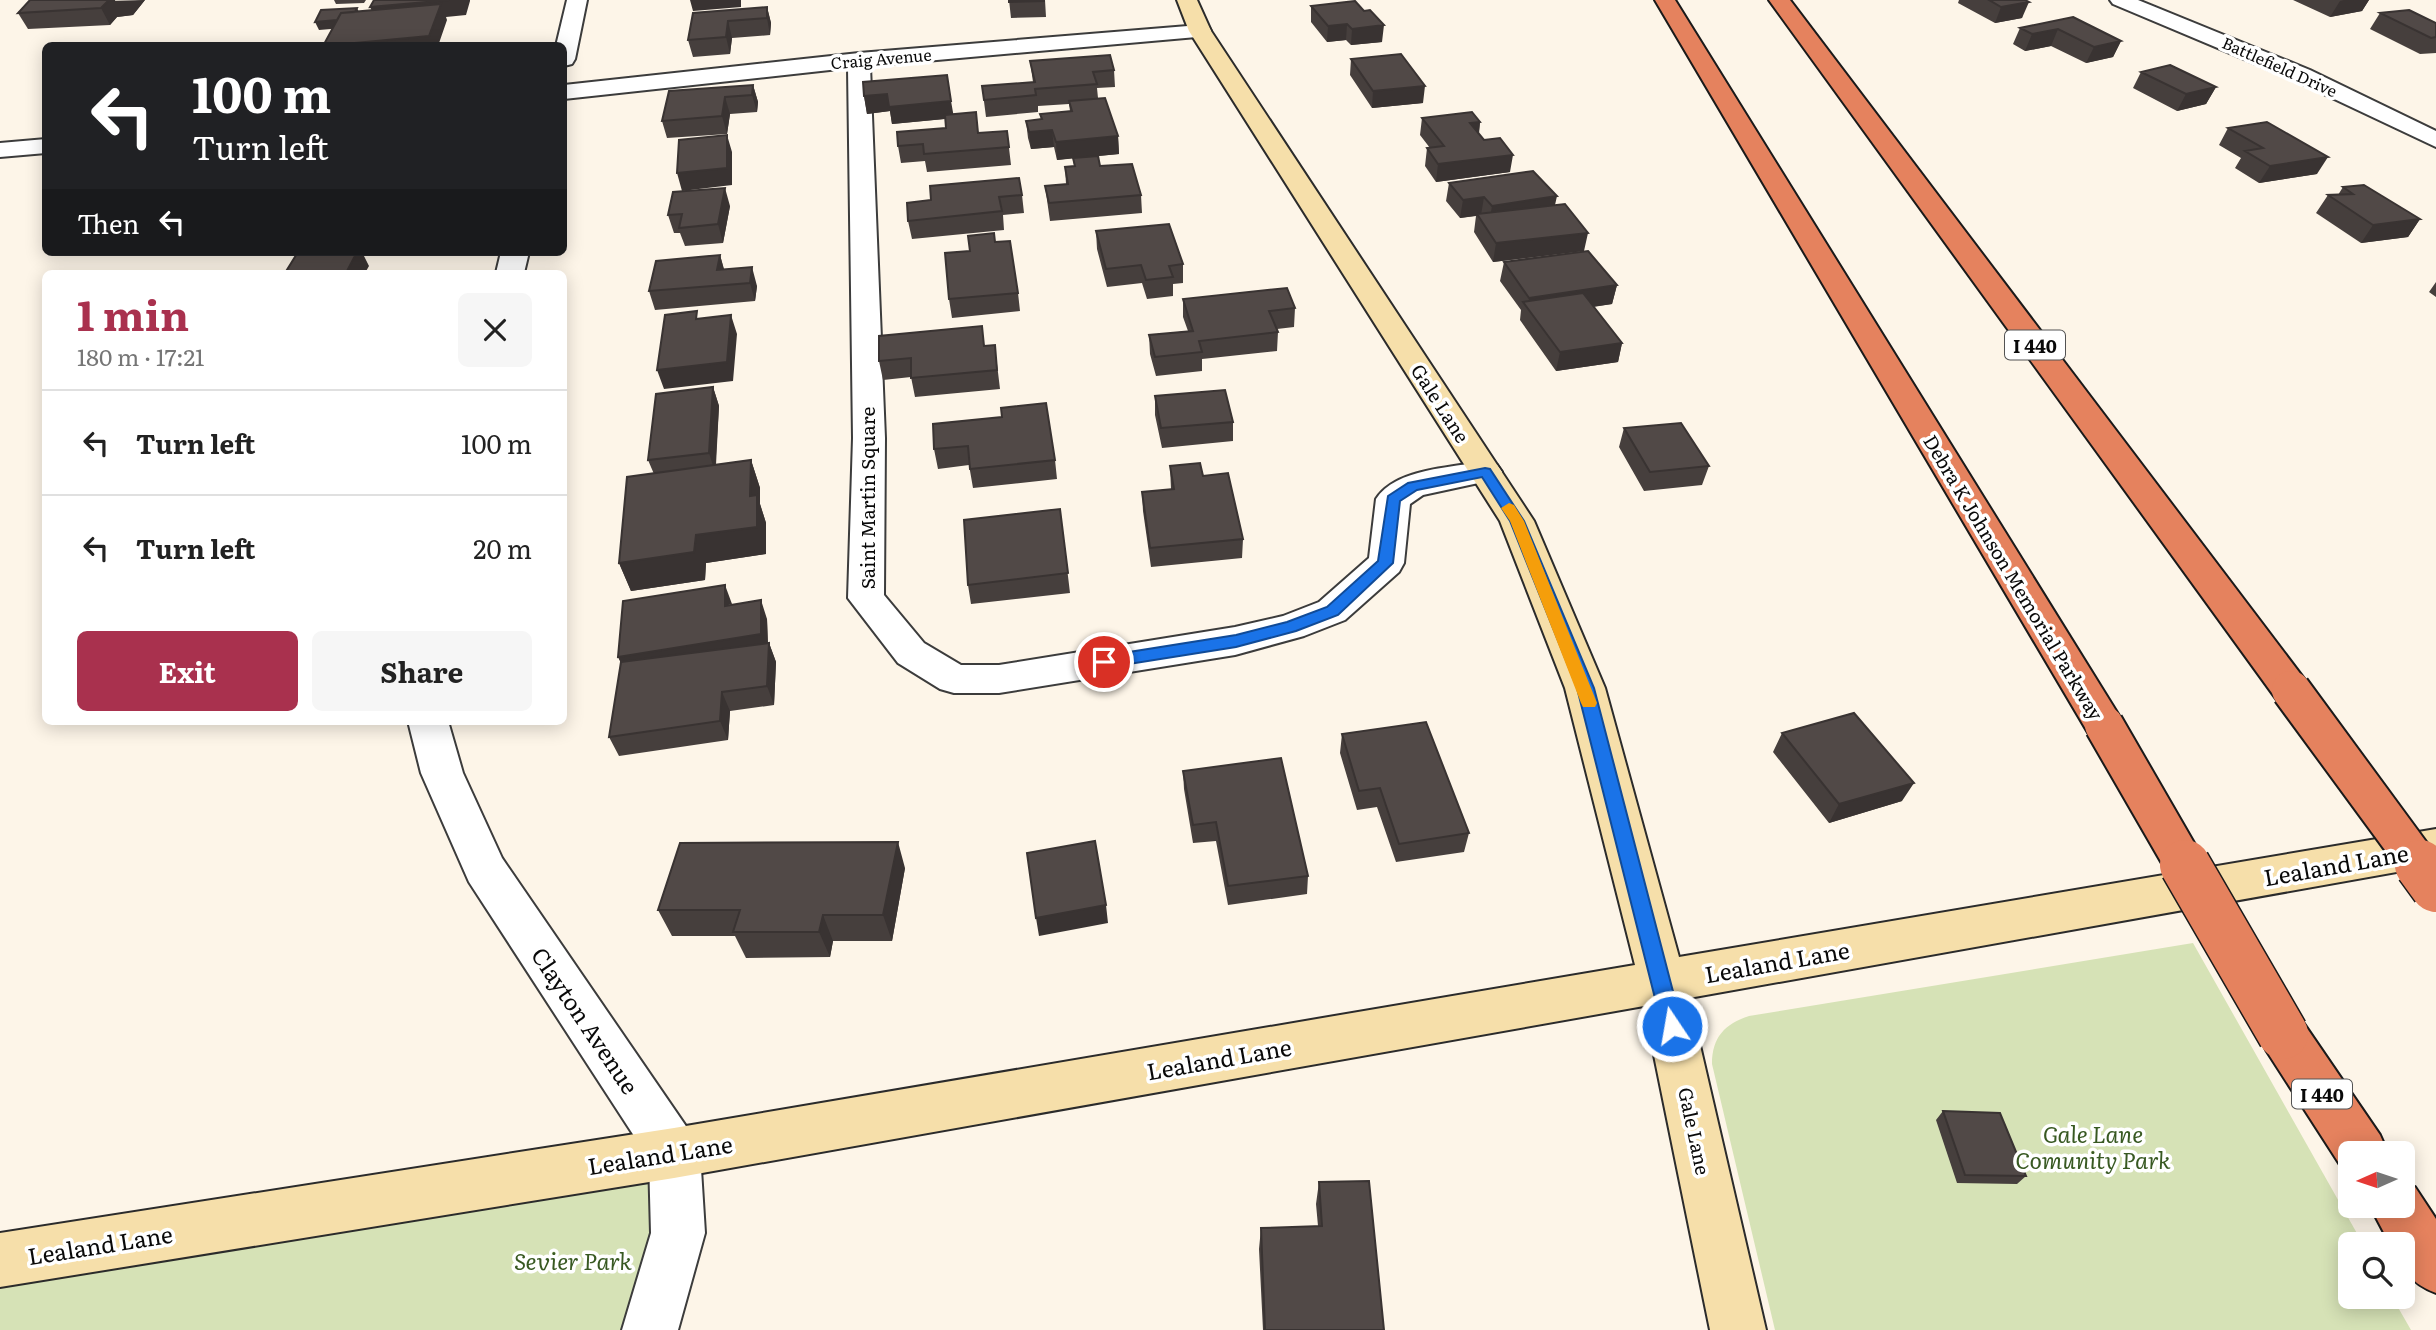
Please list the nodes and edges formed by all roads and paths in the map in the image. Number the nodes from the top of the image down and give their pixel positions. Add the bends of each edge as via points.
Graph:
1 (577, 0) edge
2 (1665, 0) edge
3 (1779, 0) edge
4 (2120, 0) edge
5 (1193, 15) edge
6 (567, 45) edge
7 (859, 60) junction
8 (567, 92) edge
9 (2424, 127) edge
10 (2436, 141) edge
11 (42, 146) edge
12 (0, 150) edge
13 (1485, 472) junction
14 (429, 725) edge
15 (2436, 847) edge
16 (2436, 887) edge
17 (1662, 981) junction
18 (2354, 1141) edge
19 (674, 1153) junction
20 (2404, 1218) edge
21 (0, 1260) edge
22 (2436, 1266) edge
23 (650, 1330) edge
24 (1738, 1330) edge

1 - 6 street
2 - 18 highway, Debra K Johnson Memorial Parkway / I 440, bridge via 2104,725 2283,1034
3 - 16 highway, I 440, bridge
4 - 9 street, Battlefield Drive
5 - 7 street, Craig Avenue
5 - 13 street, Gale Lane
7 - 8 street, Craig Avenue
7 - 13 street, Saint Martin Square via 869,438 866,598 911,653 954,679 999,679 1236,641 1291,627 1332,611 1386,563 1393,499 1413,486
9 - 10 street, Battlefield Drive
11 - 12 street
13 - 17 street, Gale Lane via 1517,521 1586,688
14 - 19 street, Clayton Avenue via 442,773 485,869
15 - 17 street, Lealand Lane
17 - 19 street, Lealand Lane
17 - 24 street, Gale Lane
19 - 21 street, Lealand Lane
19 - 23 street via 678,1233
20 - 22 highway

